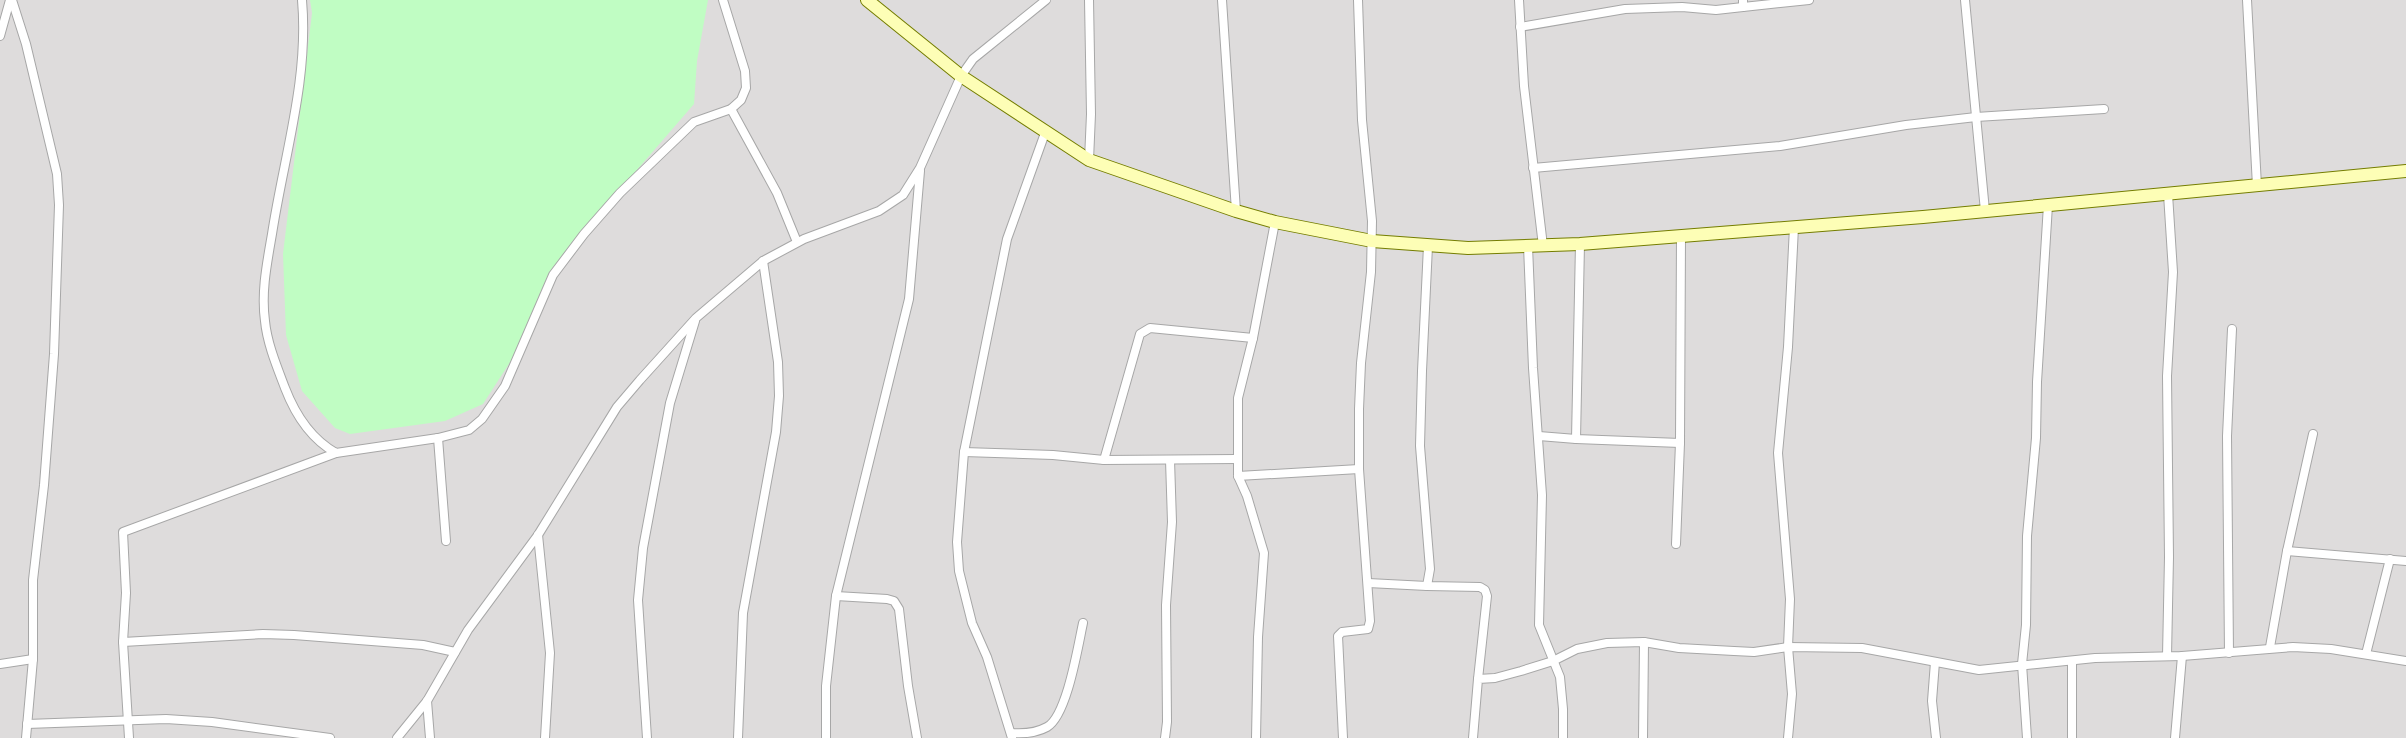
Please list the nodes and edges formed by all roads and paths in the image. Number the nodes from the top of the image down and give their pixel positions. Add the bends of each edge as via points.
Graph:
1 (11, 0) edge
2 (302, 0) edge
3 (723, 0) edge
4 (1046, 0) edge
5 (1089, 0) edge
6 (1222, 0) edge
7 (1358, 0) edge
8 (1519, 0) edge
9 (1808, 0) edge
10 (1965, 0) edge
11 (2247, 0) edge
12 (874, 2) edge
13 (1743, 4) edge
14 (1520, 27) junction
15 (0, 36) edge
16 (961, 76) junction
17 (731, 108) junction
18 (2104, 110) dead end
19 (1976, 117) junction
20 (1045, 133) junction
21 (1089, 160) junction
22 (920, 168) junction
23 (1533, 168) junction
24 (2406, 171) edge
25 (2257, 186) junction
26 (2168, 194) junction
27 (2048, 205) junction
28 (1236, 211) junction
29 (1985, 211) junction
30 (1275, 222) junction
31 (1794, 226) junction
32 (1681, 236) junction
33 (1372, 241) junction
34 (797, 242) junction
35 (1580, 244) junction
36 (1428, 246) junction
37 (1528, 246) junction
38 (1543, 246) junction
39 (763, 261) junction
40 (696, 318) junction
41 (2232, 329) dead end
42 (1253, 338) junction
43 (2313, 434) dead end
44 (1539, 436) junction
45 (438, 438) junction
46 (1576, 439) junction
47 (1680, 443) junction
48 (964, 452) junction
49 (336, 453) junction
50 (1237, 459) junction
51 (1104, 460) junction
52 (1170, 460) junction
53 (1359, 469) junction
54 (1238, 476) junction
55 (538, 535) junction
56 (446, 540) dead end
57 (1676, 544) dead end
58 (2287, 551) junction
59 (2390, 559) junction
60 (2406, 561) edge
61 (1368, 583) junction
62 (1427, 586) junction
63 (836, 596) junction
64 (1083, 623) dead end
65 (123, 642) junction
66 (1644, 642) junction
67 (1788, 646) junction
68 (2270, 647) junction
69 (455, 652) junction
70 (2229, 652) junction
71 (2366, 654) junction
72 (2168, 656) junction
73 (2182, 656) junction
74 (33, 660) junction
75 (1553, 661) junction
76 (2072, 661) junction
77 (2406, 661) edge
78 (1935, 662) junction
79 (0, 664) edge
80 (2022, 664) junction
81 (1478, 679) junction
82 (427, 701) junction
83 (129, 722) junction
84 (27, 724) junction
85 (1011, 736) edge
86 (26, 738) edge
87 (129, 738) edge
88 (330, 738) edge
89 (396, 738) edge
90 (430, 738) edge
91 (545, 738) edge
92 (647, 738) edge
93 (738, 738) edge
94 (826, 738) edge
95 (917, 738) edge
96 (1165, 738) edge
97 (1256, 738) edge
98 (1344, 738) edge
99 (1473, 738) edge
100 (1563, 738) edge
101 (1643, 738) edge
102 (1788, 738) edge
103 (1936, 738) edge
104 (2027, 738) edge
105 (2072, 738) edge
106 (2175, 738) edge

1 - 15 street
1 - 74 street via 26,44 57,174 59,205 53,377 33,580
2 - 49 street via 303,24 295,116 277,198 264,283 265,322 278,369 292,406 322,445
3 - 17 street via 745,71 746,88 741,100
4 - 16 street via 973,59
5 - 21 street
6 - 28 street
7 - 33 street via 1362,120
8 - 14 street
9 - 13 street
10 - 19 street
11 - 25 street
12 - 16 main road
13 - 14 street via 1716,10 1682,7 1625,10
14 - 23 street
16 - 20 main road
16 - 22 street
17 - 34 street via 777,193
17 - 45 street via 694,122 620,193 553,275 505,386 482,419 469,430
18 - 19 street
19 - 23 street via 1906,125 1780,146
19 - 29 street
20 - 21 main road
20 - 48 street via 1007,239
21 - 28 main road
22 - 34 street via 903,195 879,211 831,227
22 - 63 street via 909,299
23 - 38 street
24 - 25 main road
25 - 26 main road
26 - 27 main road
26 - 72 street via 2173,272 2167,376
27 - 29 main road
27 - 80 street via 2036,438 2027,536 2026,625
28 - 30 main road
29 - 31 main road
30 - 33 main road
30 - 42 street
31 - 32 main road
31 - 67 street via 1788,348 1778,452 1790,599
32 - 35 main road
32 - 47 street
33 - 36 main road
33 - 53 street via 1361,363
34 - 39 street
35 - 38 main road
35 - 46 street
36 - 37 main road
36 - 62 street via 1420,446 1430,569
37 - 38 main road
37 - 44 street via 1533,368
39 - 40 street
39 - 93 street via 778,362 779,396 776,432 743,612
40 - 55 street via 616,407
40 - 92 street via 670,403 643,548 638,600
41 - 70 street via 2227,436
42 - 50 street via 1238,398
42 - 51 street via 1145,329 1140,334
43 - 58 street
44 - 46 street
44 - 75 street via 1542,495 1539,625
45 - 49 street
45 - 56 street
46 - 47 street
47 - 57 street
48 - 51 street via 1053,455
48 - 85 street via 957,542 959,571 972,623 987,657
49 - 65 street via 123,532 126,593
50 - 52 street
50 - 54 street
51 - 52 street
52 - 96 street via 1172,522 1166,605
53 - 54 street
53 - 61 street
54 - 97 street via 1247,496 1264,553 1258,637
55 - 69 street via 483,609
55 - 91 street via 550,653
58 - 59 street
58 - 68 street
59 - 60 street
59 - 71 street
61 - 62 street
61 - 98 street via 1370,626 1364,630 1342,632 1338,636
62 - 81 street via 1480,587 1485,590 1487,596
63 - 94 street via 826,686
63 - 95 street via 887,599 894,602 899,609
64 - 85 street via 1059,713 1048,726 1034,732
65 - 69 street via 287,634 423,645
65 - 83 street
66 - 67 street via 1711,651 1754,652
66 - 75 street via 1590,646 1577,649
66 - 101 street
67 - 78 street via 1862,648
67 - 102 street via 1792,694
68 - 70 street
68 - 71 street via 2310,646
69 - 82 street
70 - 73 street
71 - 77 street
72 - 73 street
72 - 76 street
73 - 106 street
74 - 79 street
74 - 84 street
75 - 81 street via 1495,678
75 - 100 street via 1561,684
76 - 80 street
76 - 105 street
78 - 80 street via 1979,670
78 - 103 street via 1932,701
80 - 104 street
81 - 99 street
82 - 89 street
82 - 90 street
83 - 84 street
83 - 87 street
83 - 88 street via 212,722
84 - 86 street

